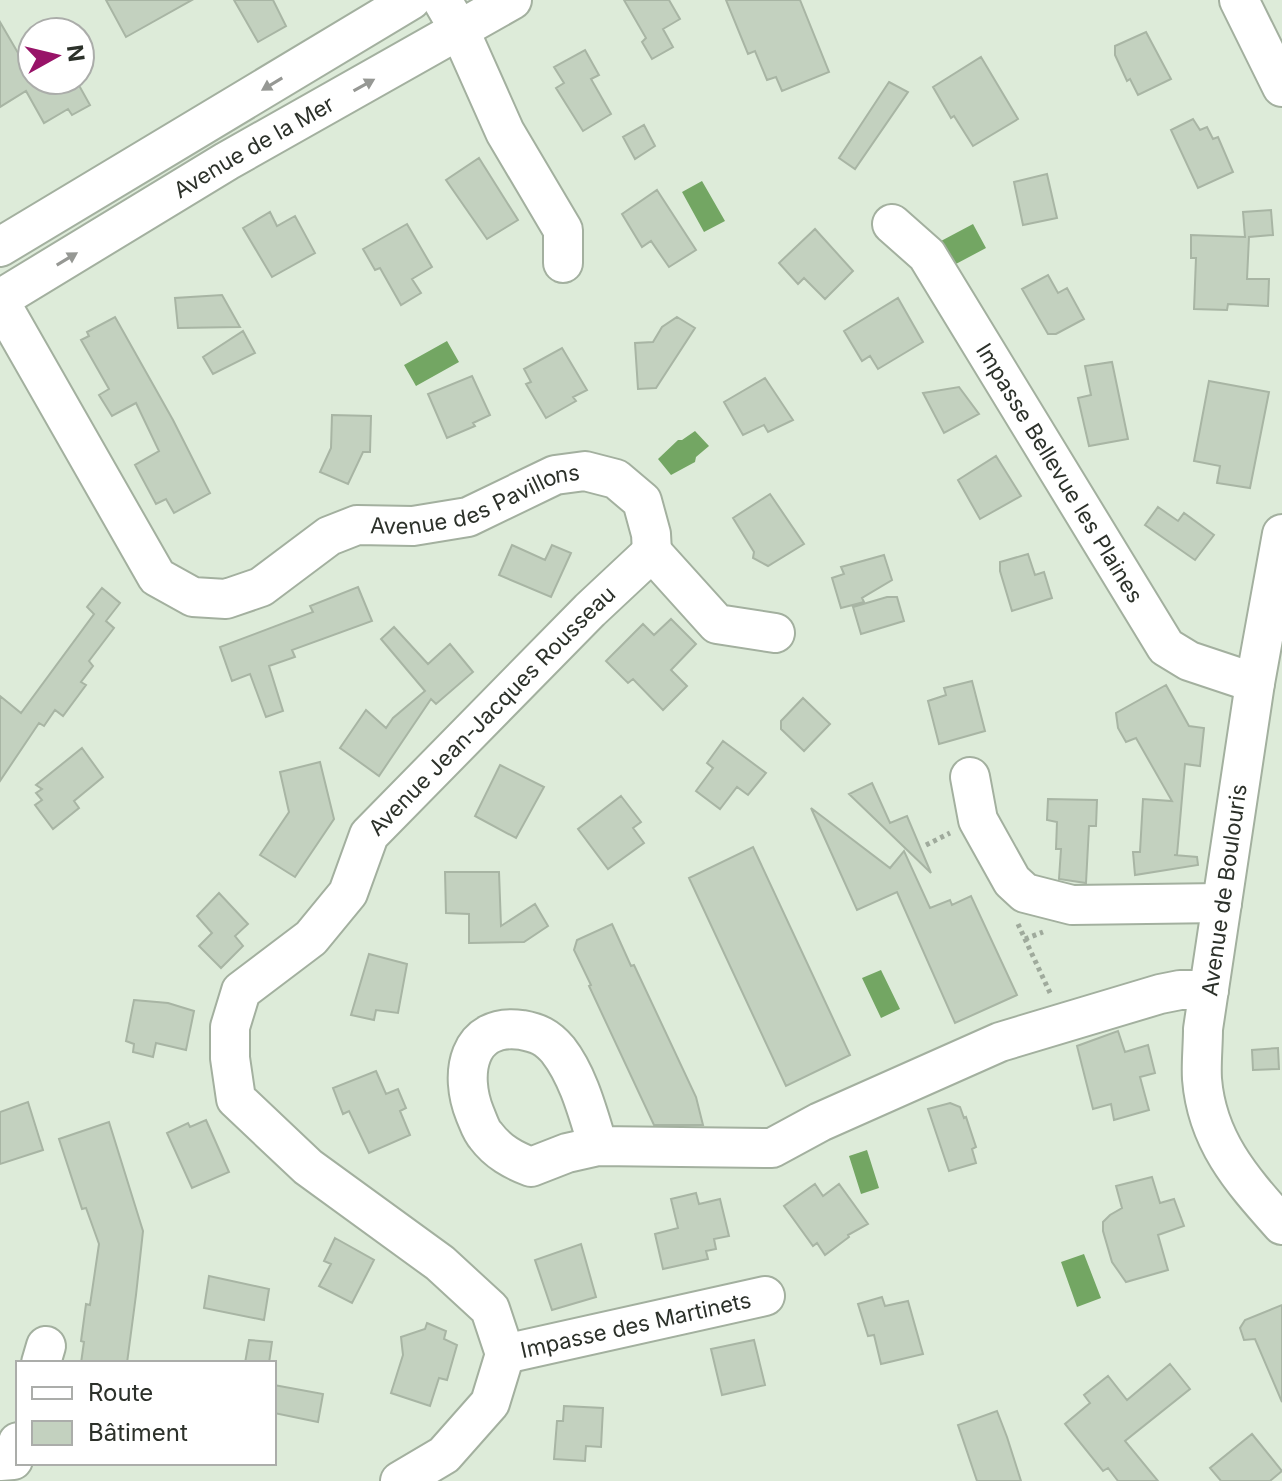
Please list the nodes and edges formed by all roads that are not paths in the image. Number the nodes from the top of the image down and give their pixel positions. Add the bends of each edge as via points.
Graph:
1 (411, 0) edge
2 (512, 0) edge
3 (1239, 0) edge
4 (451, 15) edge
5 (1282, 87) edge
6 (892, 224) dead end
7 (0, 247) edge
8 (563, 263) dead end
9 (0, 301) edge
10 (1282, 534) edge
11 (652, 552) junction
12 (775, 633) dead end
13 (1255, 683) junction
14 (970, 777) dead end
15 (1222, 903) junction
16 (1209, 990) junction
17 (598, 1146) dead end
18 (1282, 1225) edge
19 (765, 1296) dead end
20 (505, 1354) junction
21 (16, 1449) edge
22 (0, 1461) edge
23 (400, 1481) edge

1 -> 7 street, Avenue de la Mer
2 - 4 street, Avenue de la Mer
3 - 5 street
4 - 8 street via 505,132 563,230
9 -> 4 street, Avenue de la Mer
6 - 13 street, Impasse Bellevue les Plaines via 927,255 1166,647 1189,661
9 - 11 street, Avenue des Pavillons via 157,577 193,597 226,599 261,587 329,536 357,525 413,526 468,517 555,475 585,471 616,479 642,501
10 - 13 street, Avenue de Boulouris
11 - 12 street via 717,624
11 - 20 street, Avenue Jean-Jacques Rousseau via 369,835 348,893 311,938 241,991 230,1027 236,1099 308,1167 440,1263 490,1309
13 - 15 street, Avenue de Boulouris
14 - 15 street via 978,820 1012,881 1025,893 1072,905
15 - 16 street, Avenue de Boulouris
16 - 17 street via 1160,994 1000,1042 772,1148
16 - 18 street, Avenue de Boulouris via 1202,1080 1211,1125 1236,1173
19 - 20 street, Impasse des Martinets
20 - 23 street via 490,1403 444,1455
21 - 22 street via 13,1460

